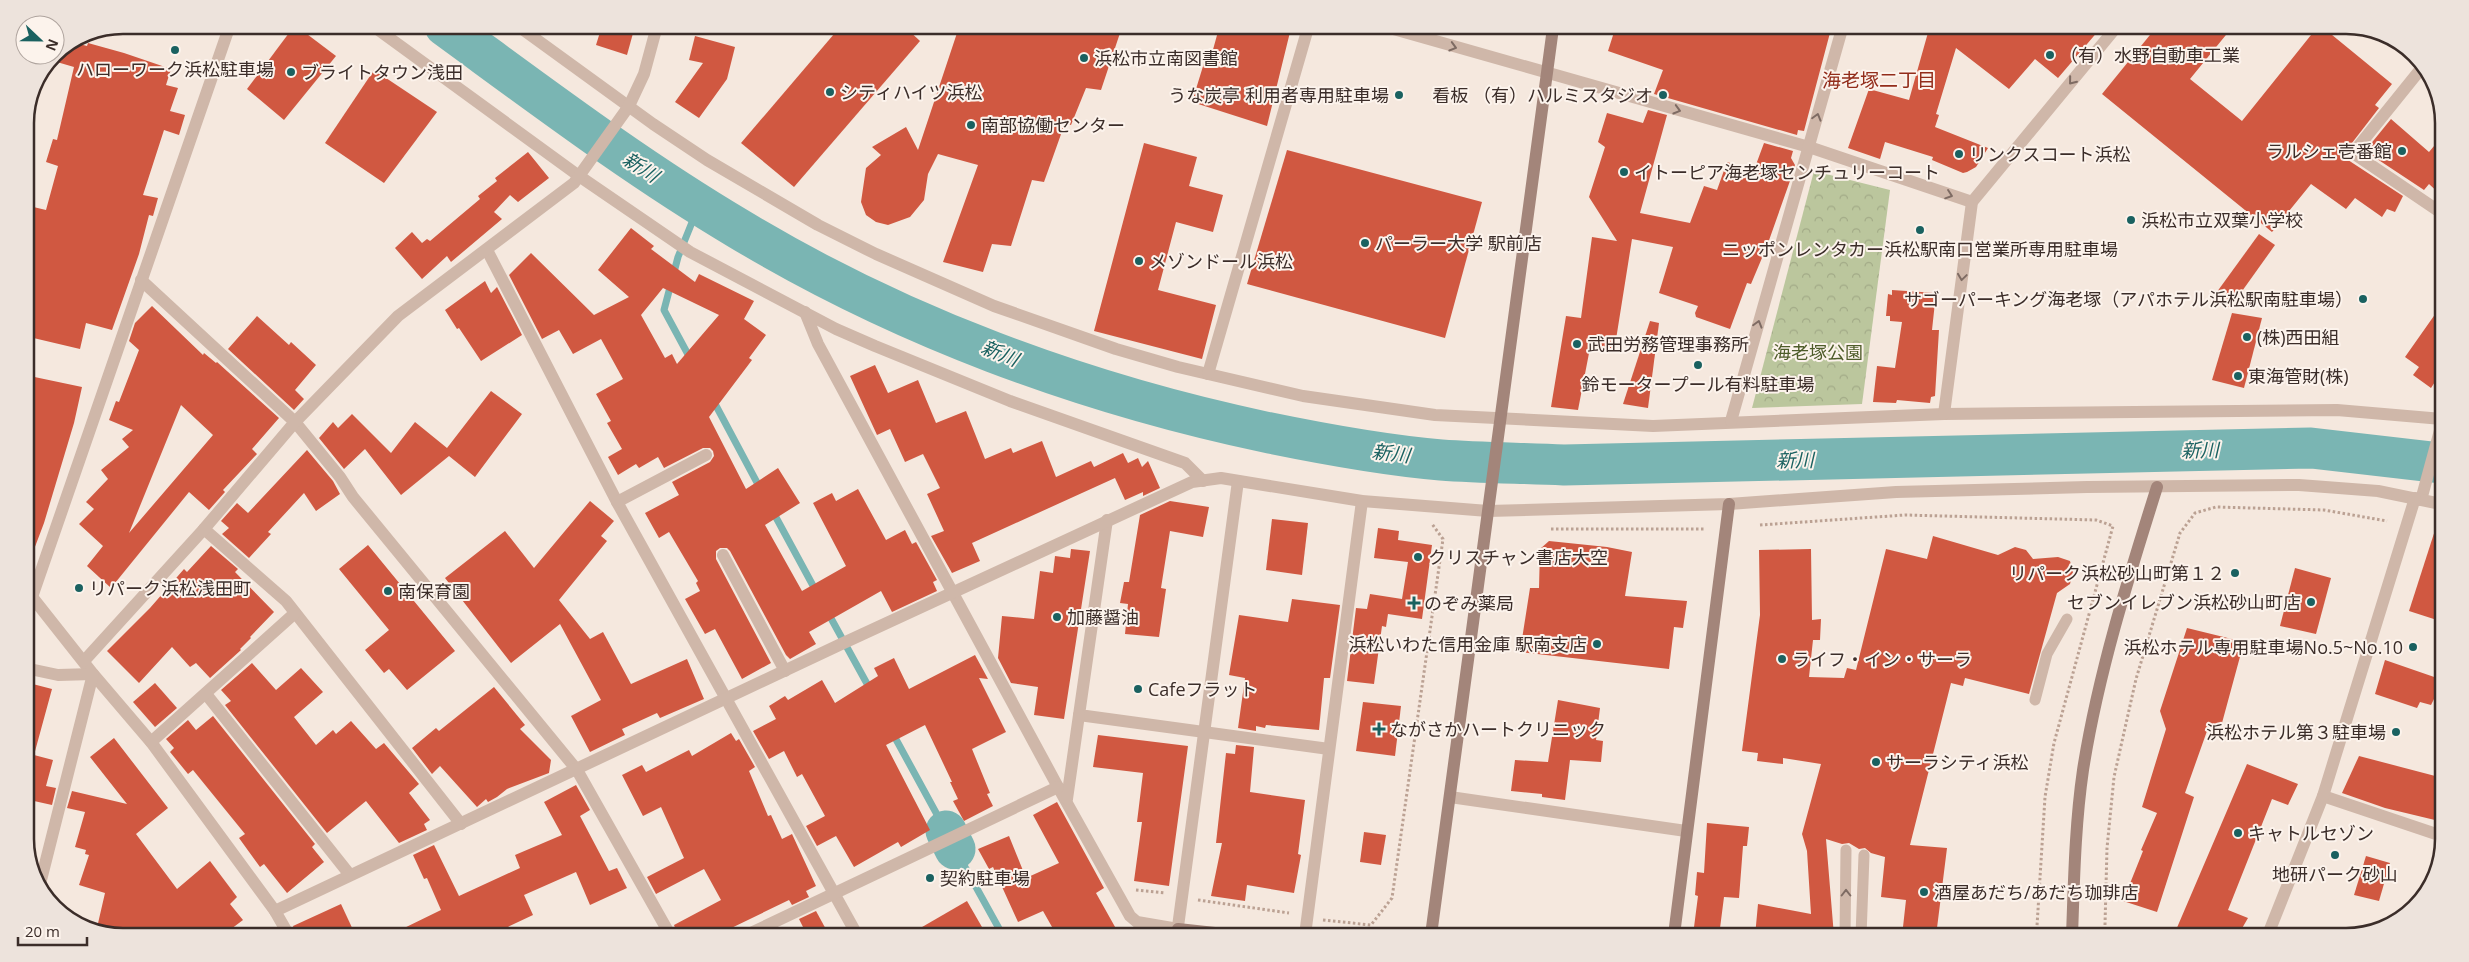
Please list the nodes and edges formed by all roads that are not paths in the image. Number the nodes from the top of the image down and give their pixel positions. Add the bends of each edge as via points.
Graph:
1 (227, 34) edge
2 (384, 34) edge
3 (528, 34) edge
4 (655, 34) edge
5 (1306, 34) edge
6 (1410, 34) edge
7 (1551, 34) edge
8 (1841, 34) edge
9 (2108, 34) edge
10 (2419, 72) edge
11 (1546, 74) junction
12 (626, 110) junction
13 (1809, 147) junction
14 (581, 173) junction
15 (1972, 202) junction
16 (2435, 209) edge
17 (487, 250) junction
18 (141, 280) junction
19 (805, 312) junction
20 (1208, 374) junction
21 (1944, 414) junction
22 (1731, 421) junction
23 (295, 422) junction
24 (2435, 423) edge
25 (1499, 425) junction
26 (2435, 445) edge
27 (706, 454) dead end
28 (1202, 481) junction
29 (1238, 481) junction
30 (2157, 487) junction
31 (2418, 499) junction
32 (1362, 500) junction
33 (617, 502) junction
34 (2435, 503) edge
35 (1729, 504) junction
36 (1488, 511) junction
37 (1107, 520) junction
38 (204, 529) junction
39 (723, 555) dead end
40 (34, 575) edge
41 (954, 594) junction
42 (34, 599) edge
43 (295, 614) junction
44 (2067, 619) dead end
45 (84, 661) junction
46 (34, 670) edge
47 (785, 671) junction
48 (93, 674) junction
49 (206, 694) junction
50 (725, 698) junction
51 (2035, 700) dead end
52 (1079, 715) junction
53 (1204, 732) junction
54 (151, 742) junction
55 (1329, 749) junction
56 (577, 770) junction
57 (1058, 787) junction
58 (2323, 796) junction
59 (1450, 797) junction
60 (1067, 800) junction
61 (461, 824) junction
62 (1686, 831) junction
63 (2435, 834) edge
64 (1846, 850) dead end
65 (1864, 855) dead end
66 (350, 875) junction
67 (42, 876) edge
68 (834, 893) junction
69 (276, 911) junction
70 (285, 928) edge
71 (666, 928) edge
72 (761, 928) edge
73 (853, 928) edge
74 (1164, 928) edge
75 (1177, 928) edge
76 (1306, 928) edge
77 (1433, 928) edge
78 (1675, 928) edge
79 (1846, 928) edge
80 (1861, 928) edge
81 (2072, 928) edge
82 (2271, 928) edge

1 - 18 street
2 - 14 street
3 - 12 street
4 - 12 street via 644,74
5 - 20 street
6 -> 11 street
7 - 11 street
13 -> 8 street
9 -> 15 street
10 - 16 street via 2353,153
11 -> 13 street
11 - 25 street
12 - 14 street
12 - 20 street via 762,194 876,254 1046,326
13 -> 15 street
22 -> 13 street
14 - 17 street via 574,183
14 - 19 street via 673,242
15 -> 21 street
17 - 23 street via 398,316
17 - 33 street
18 - 23 street
18 - 40 street
19 - 28 street via 875,346 1010,401 1185,463
19 - 41 street via 818,344
20 - 25 street via 1303,396
21 - 22 street
21 - 24 street via 2336,410
22 - 25 street via 1653,426
23 - 38 street
23 - 56 street
25 - 36 street
26 - 31 street
27 - 33 street
28 - 29 street via 1221,478
28 - 37 street via 1192,482
29 - 32 street
29 - 53 street
30 - 31 street via 2325,486
30 - 35 street via 1896,492
30 - 81 street via 2107,660 2088,741 2076,835
31 - 34 street
31 - 58 street
32 - 36 street
32 - 55 street
33 - 50 street
35 - 36 street
35 - 62 street
36 - 59 street
37 - 41 street
37 - 52 street
38 - 43 street via 279,594
38 - 45 street
39 - 47 street
41 - 47 street
41 - 57 street
42 - 45 street
43 - 49 street
43 - 61 street
44 - 51 lane via 2047,654
45 - 48 street
46 - 48 street via 58,676
47 - 50 street
48 - 54 street
48 - 67 street
49 - 54 street
49 - 66 street
50 - 56 street
50 - 68 street
52 - 53 street
52 - 60 street
53 - 55 street
53 - 75 street
54 - 69 street
55 - 76 street
56 - 61 street
56 - 71 street
57 - 60 street
57 - 68 street
58 - 63 street
58 - 82 street
59 - 62 street
59 - 77 street
60 - 74 street via 1130,916 1137,922
61 - 66 street
62 - 78 street
79 -> 64 lane
65 - 80 lane
66 - 69 street
68 - 72 street
68 - 73 street
69 - 70 street

